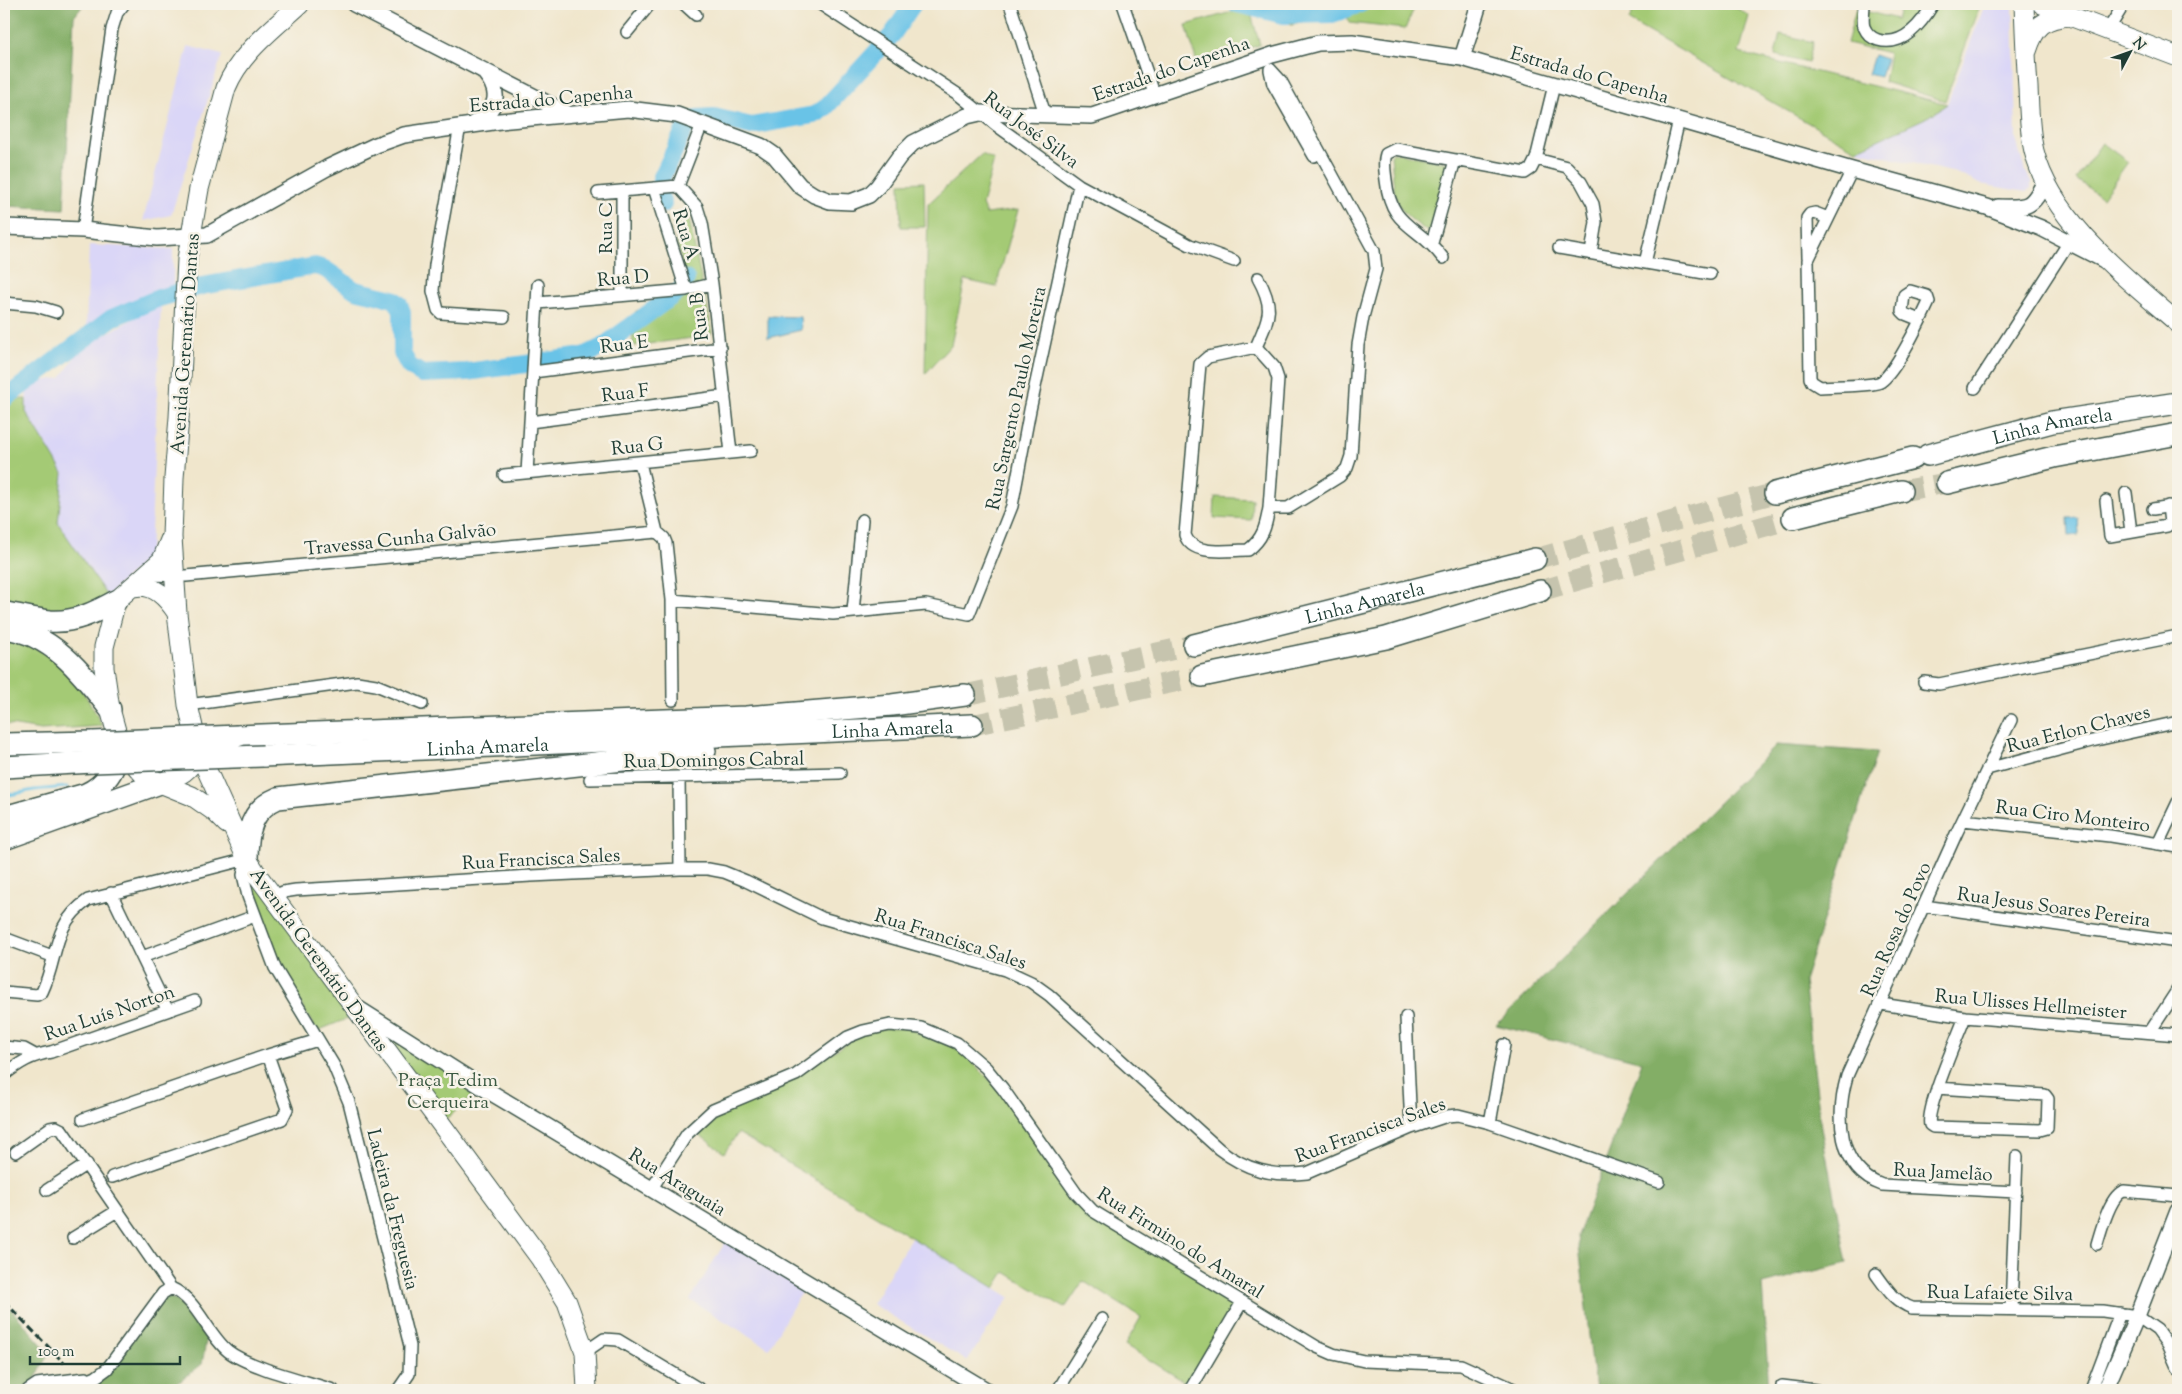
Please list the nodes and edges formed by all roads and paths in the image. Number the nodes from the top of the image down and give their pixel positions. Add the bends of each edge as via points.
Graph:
1 (124, 4) edge
2 (300, 4) edge
3 (354, 4) edge
4 (650, 4) edge
5 (684, 4) edge
6 (820, 4) edge
7 (1123, 4) edge
8 (1479, 4) edge
9 (1864, 4) edge
10 (1933, 4) edge
11 (2024, 4) edge
12 (2042, 4) edge
13 (2124, 4) edge
14 (1010, 7) edge
15 (696, 15) dead end
16 (2070, 16) junction
17 (2108, 30) junction
18 (627, 32) dead end
19 (2026, 54) junction
20 (2178, 57) edge
21 (1462, 58) junction
22 (1267, 63) junction
23 (485, 73) junction
24 (1554, 85) junction
25 (1155, 96) junction
26 (980, 113) junction
27 (568, 114) junction
28 (1045, 114) junction
29 (1679, 120) junction
30 (701, 124) junction
31 (466, 126) junction
32 (1536, 159) junction
33 (1455, 160) junction
34 (1852, 170) junction
35 (2046, 181) junction
36 (1079, 185) junction
37 (665, 187) junction
38 (622, 192) junction
39 (598, 193) dead end
40 (1987, 207) junction
41 (1828, 218) junction
42 (4, 227) edge
43 (83, 230) junction
44 (190, 237) junction
45 (2069, 242) junction
46 (1432, 243) junction
47 (1559, 248) dead end
48 (1591, 252) junction
49 (1443, 258) dead end
50 (1808, 260) junction
51 (1234, 261) dead end
52 (2108, 262) junction
53 (1645, 263) junction
54 (1710, 274) dead end
55 (1258, 278) dead end
56 (712, 284) junction
57 (538, 286) dead end
58 (686, 290) junction
59 (622, 294) junction
60 (4, 303) edge
61 (538, 303) junction
62 (56, 312) dead end
63 (504, 317) dead end
64 (1920, 320) dead end
65 (2178, 322) edge
66 (1256, 347) junction
67 (720, 348) junction
68 (533, 372) junction
69 (1975, 388) dead end
70 (725, 396) junction
71 (2178, 403) edge
72 (530, 422) junction
73 (2178, 434) edge
74 (751, 451) dead end
75 (731, 453) junction
76 (640, 463) junction
77 (527, 473) junction
78 (504, 475) dead end
79 (1947, 483) tunnel mouth
80 (1901, 492) tunnel mouth
81 (1775, 494) tunnel mouth
82 (2126, 494) dead end
83 (2106, 501) dead end
84 (2173, 505) edge
85 (1269, 508) junction
86 (2152, 508) dead end
87 (1793, 518) tunnel mouth
88 (862, 520) dead end
89 (657, 532) junction
90 (2131, 532) junction
91 (172, 536) junction
92 (1535, 559) tunnel mouth
93 (174, 575) junction
94 (140, 581) junction
95 (1540, 591) tunnel mouth
96 (672, 600) junction
97 (116, 601) junction
98 (853, 610) junction
99 (4, 613) edge
100 (177, 613) junction
101 (4, 628) edge
102 (2178, 636) edge
103 (1194, 645) tunnel mouth
104 (1202, 676) tunnel mouth
105 (1924, 682) dead end
106 (965, 695) tunnel mouth
107 (673, 700) dead end
108 (422, 704) dead end
109 (188, 705) junction
110 (110, 709) junction
111 (2011, 720) dead end
112 (2178, 722) edge
113 (972, 725) tunnel mouth
114 (4, 730) edge
115 (802, 733) junction
116 (4, 744) edge
117 (88, 748) junction
118 (121, 749) junction
119 (199, 752) junction
120 (4, 766) edge
121 (1987, 769) junction
122 (840, 773) dead end
123 (679, 778) junction
124 (590, 779) dead end
125 (160, 783) junction
126 (2178, 802) edge
127 (4, 817) edge
128 (1963, 820) junction
129 (234, 831) junction
130 (4, 839) edge
131 (2158, 844) junction
132 (2178, 847) edge
133 (247, 859) junction
134 (680, 869) junction
135 (111, 893) junction
136 (273, 896) junction
137 (1924, 906) junction
138 (255, 916) junction
139 (4, 938) edge
140 (2178, 942) edge
141 (52, 956) junction
142 (142, 957) junction
143 (2178, 989) edge
144 (4, 992) edge
145 (194, 1001) dead end
146 (1881, 1004) junction
147 (167, 1009) junction
148 (1406, 1017) dead end
149 (1965, 1017) junction
150 (2150, 1032) junction
151 (2178, 1035) edge
152 (387, 1038) junction
153 (318, 1040) junction
154 (1504, 1045) dead end
155 (4, 1047) edge
156 (35, 1055) junction
157 (268, 1055) junction
158 (4, 1075) edge
159 (1938, 1088) junction
160 (83, 1118) dead end
161 (1490, 1123) junction
162 (1411, 1128) junction
163 (16, 1152) dead end
164 (2017, 1156) dead end
165 (1849, 1158) joint
166 (86, 1164) junction
167 (112, 1177) dead end
168 (1659, 1182) dead end
169 (652, 1188) junction
170 (47, 1190) dead end
171 (2016, 1192) junction
172 (2178, 1196) edge
173 (117, 1211) junction
174 (2178, 1212) edge
175 (73, 1238) dead end
176 (2097, 1244) dead end
177 (1876, 1274) dead end
178 (171, 1288) junction
179 (1242, 1302) junction
180 (2010, 1309) junction
181 (2120, 1313) junction
182 (1102, 1319) dead end
183 (2134, 1323) junction
184 (585, 1352) junction
185 (2178, 1369) edge
186 (96, 1377) junction
187 (1782, 1386) dead end
188 (28, 1390) edge
189 (64, 1390) edge
190 (333, 1390) edge
191 (398, 1390) edge
192 (588, 1390) edge
193 (701, 1390) edge
194 (986, 1390) edge
195 (1058, 1390) edge
196 (1190, 1390) edge
197 (1516, 1390) edge
198 (1816, 1390) edge
199 (2090, 1390) edge
200 (2105, 1390) edge

1 - 43 street via 112,29
2 - 44 main road, Avenida Geremário Dantas via 249,52 231,76 199,189
3 - 23 street
4 - 18 street
5 - 15 street
6 - 26 street, Rua José Silva
7 - 25 street
8 - 21 street
9 - 10 street via 1863,25 1868,35 1884,42 1907,35
11 - 19 main road
12 - 16 main road
13 - 17 street
14 - 28 street
16 - 17 main road
16 - 19 main road via 2043,23 2035,32
17 - 20 main road
19 - 35 main road via 2030,128 2034,152
21 - 22 street, Estrada do Capenha via 1352,42 1318,43
21 - 24 street, Estrada do Capenha
22 - 25 street, Estrada do Capenha
22 - 85 street via 1282,81 1313,148 1368,254 1375,261 1376,269 1358,345 1351,456 1347,468 1340,476 1288,508
23 - 27 street
23 - 31 street via 493,82 496,96 489,112
24 - 29 street, Estrada do Capenha
24 - 32 street
25 - 28 street, Estrada do Capenha via 1092,116
26 - 28 street, Estrada do Capenha
26 - 30 street, Estrada do Capenha via 967,116 913,143 869,195 851,202 830,201 814,195 800,186 774,154
26 - 36 street, Rua José Silva
27 - 30 street, Estrada do Capenha via 628,109 677,116
27 - 31 street, Estrada do Capenha
29 - 34 street, Estrada do Capenha
29 - 53 street
30 - 37 street
31 - 44 street, Estrada do Capenha via 404,135 376,145 327,168 223,228 207,235
31 - 63 street via 435,265 433,291 441,313
32 - 33 street via 1525,173
32 - 48 street via 1567,167 1581,182 1593,204 1596,222
33 - 46 street
33 - 46 street via 1396,149 1386,154 1384,159 1391,207 1402,222
34 - 40 street, Estrada do Capenha
34 - 41 street
35 - 40 street, Estrada do Capenha via 2030,205
35 - 52 main road via 2067,214
36 - 51 street, Rua José Silva via 1190,246
36 - 98 street, Rua Sargento Paulo Moreira via 1012,506 969,614 926,605
37 - 38 street
37 - 56 street, Rua B via 697,207
37 - 58 street, Rua A
38 - 39 street
38 - 59 street, Rua C
40 - 45 street, Estrada do Capenha
41 - 50 street
41 - 50 street via 1815,213 1807,218
42 - 43 street, Estrada do Capenha
43 - 44 street, Estrada do Capenha
44 - 91 main road, Avenida Geremário Dantas
45 - 52 street, Estrada do Capenha
45 - 69 street
46 - 49 street
47 - 48 street
48 - 53 street
50 - 64 street via 1810,378 1820,387 1880,383 1890,374
52 - 65 main road
53 - 54 street
55 - 66 street via 1264,288 1270,315
56 - 58 street, Rua D
56 - 67 street, Rua B
57 - 61 street
58 - 59 street, Rua D
59 - 61 street, Rua D
60 - 62 street via 36,306
61 - 68 street
66 - 85 street via 1274,367 1278,379
66 - 85 street via 1208,357 1200,364 1187,499 1187,541 1198,548 1248,550 1261,537
67 - 68 street, Rua E
67 - 70 street, Rua B
68 - 72 street
70 - 72 street, Rua F
70 - 75 street, Rua B
71 - 81 highway, Linha Amarela via 2052,422
72 - 77 street
73 - 79 highway, Linha Amarela via 2054,456
74 - 75 street, Rua G
75 - 76 street, Rua G
76 - 77 street, Rua G
76 - 89 street
77 - 78 street, Rua G
80 - 87 highway
82 - 90 street
83 - 90 street via 2110,536
84 - 86 street
84 - 90 street via 2170,525
88 - 98 street
89 - 93 street, Travessa Cunha Galvão
89 - 96 street via 666,543
91 - 93 main road, Avenida Geremário Dantas
91 - 94 main road, Avenida Geremário Dantas via 162,560
92 - 103 highway, Linha Amarela
93 - 94 street, Travessa Cunha Galvão
93 - 100 main road, Avenida Geremário Dantas
94 - 97 main road, Avenida Geremário Dantas
94 - 100 main road via 170,602
95 - 104 highway, Linha Amarela via 1386,638
96 - 98 street via 833,614
96 - 107 street
97 - 99 highway via 70,620 53,621
97 - 110 main road, Avenida Geremário Dantas via 104,647
100 - 109 main road, Avenida Geremário Dantas
101 - 110 highway via 20,631 56,649 82,672
102 - 105 street via 1939,684
106 - 117 highway, Linha Amarela, bridge via 892,705 746,717 238,736
108 - 109 street via 376,685 356,682
109 - 119 main road, Avenida Geremário Dantas
110 - 118 main road, Avenida Geremário Dantas
111 - 121 street, Rua Rosa do Povo
112 - 121 street, Rua Erlon Chaves
113 - 115 highway, Linha Amarela
114 - 117 highway
115 - 117 highway, Linha Amarela, bridge via 263,756
115 - 133 highway via 713,750 278,798 254,817 248,834
116 - 117 highway, Linha Amarela
117 - 120 highway, Linha Amarela
118 - 125 main road, Avenida Geremário Dantas via 143,774
118 - 127 highway via 107,780 97,789
119 - 125 main road via 183,774
119 - 129 main road, Avenida Geremário Dantas
121 - 128 street, Rua Rosa do Povo
122 - 123 street, Rua Domingos Cabral
123 - 124 street, Rua Domingos Cabral
123 - 134 street
125 - 129 main road, Avenida Geremário Dantas via 204,803
125 - 130 highway
126 - 131 street
128 - 131 street, Rua Ciro Monteiro
128 - 137 street, Rua Rosa do Povo
129 - 133 main road, Avenida Geremário Dantas
131 - 132 street, Rua Ciro Monteiro
133 - 135 street
133 - 136 main road, Avenida Geremário Dantas
133 - 138 street, Ladeira da Freguesia via 243,875
134 - 136 street, Rua Francisca Sales via 348,887 283,892
134 - 162 street, Rua Francisca Sales via 724,872 822,918 1005,970 1031,982 1219,1149 1250,1168 1288,1175 1307,1173
135 - 141 street via 88,900 75,909 64,923
135 - 142 street
136 - 152 main road, Avenida Geremário Dantas via 351,1002
137 - 140 street, Rua Jesus Soares Pereira
137 - 146 street, Rua Rosa do Povo
138 - 142 street
138 - 153 street, Ladeira da Freguesia via 275,968
139 - 141 street
141 - 144 street via 42,992 36,995
142 - 147 street
143 - 150 street
145 - 147 street, Rua Luís Norton
146 - 149 street, Rua Ulisses Hellmeister
146 - 165 street, Rua Rosa do Povo via 1847,1076 1841,1097 1840,1123
147 - 156 street, Rua Luís Norton
148 - 162 street
149 - 150 street, Rua Ulisses Hellmeister
149 - 159 street
150 - 151 street, Rua Ulisses Hellmeister
152 - 169 street, Rua Araguaia
152 - 184 main road, Avenida Geremário Dantas via 540,1258 567,1302
153 - 157 street
153 - 191 street, Ladeira da Freguesia via 334,1064 350,1102 407,1337 409,1374
154 - 161 street
155 - 156 street, Rua Luís Norton via 24,1049
156 - 158 street, Rua Luís Norton
157 - 160 street
157 - 167 street via 287,1110 282,1119
159 - 159 street via 1929,1120 1933,1127 2047,1128 2048,1099 2045,1095
161 - 162 street, Rua Francisca Sales via 1453,1116
161 - 168 street, Rua Francisca Sales
163 - 166 street via 56,1127 62,1130
164 - 171 street
165 - 171 street, Rua Jamelão via 1870,1179 1882,1185
166 - 170 street
166 - 173 street
169 - 179 street, Rua Firmino do Amaral via 687,1134 713,1110 796,1075 848,1037 890,1025 914,1027 957,1043 986,1068 1076,1193 1093,1211
169 - 194 street, Rua Araguaia
171 - 180 street
172 - 176 street via 2119,1192
173 - 175 street
173 - 178 street
174 - 183 street
177 - 180 street, Rua Lafaiete Silva via 1892,1296 1912,1308
178 - 186 street via 163,1293 107,1368
178 - 190 street via 191,1304 223,1346 236,1357
179 - 196 street
179 - 197 street, Rua Firmino do Amaral via 1333,1354 1364,1361 1461,1365
180 - 181 street, Rua Lafaiete Silva
181 - 183 street, Rua Lafaiete Silva
181 - 199 street
182 - 195 street
183 - 185 street via 2157,1330
183 - 200 street
184 - 192 main road, Avenida Geremário Dantas
184 - 193 street via 604,1339 618,1340
186 - 188 street via 37,1384
186 - 189 street
187 - 198 street

